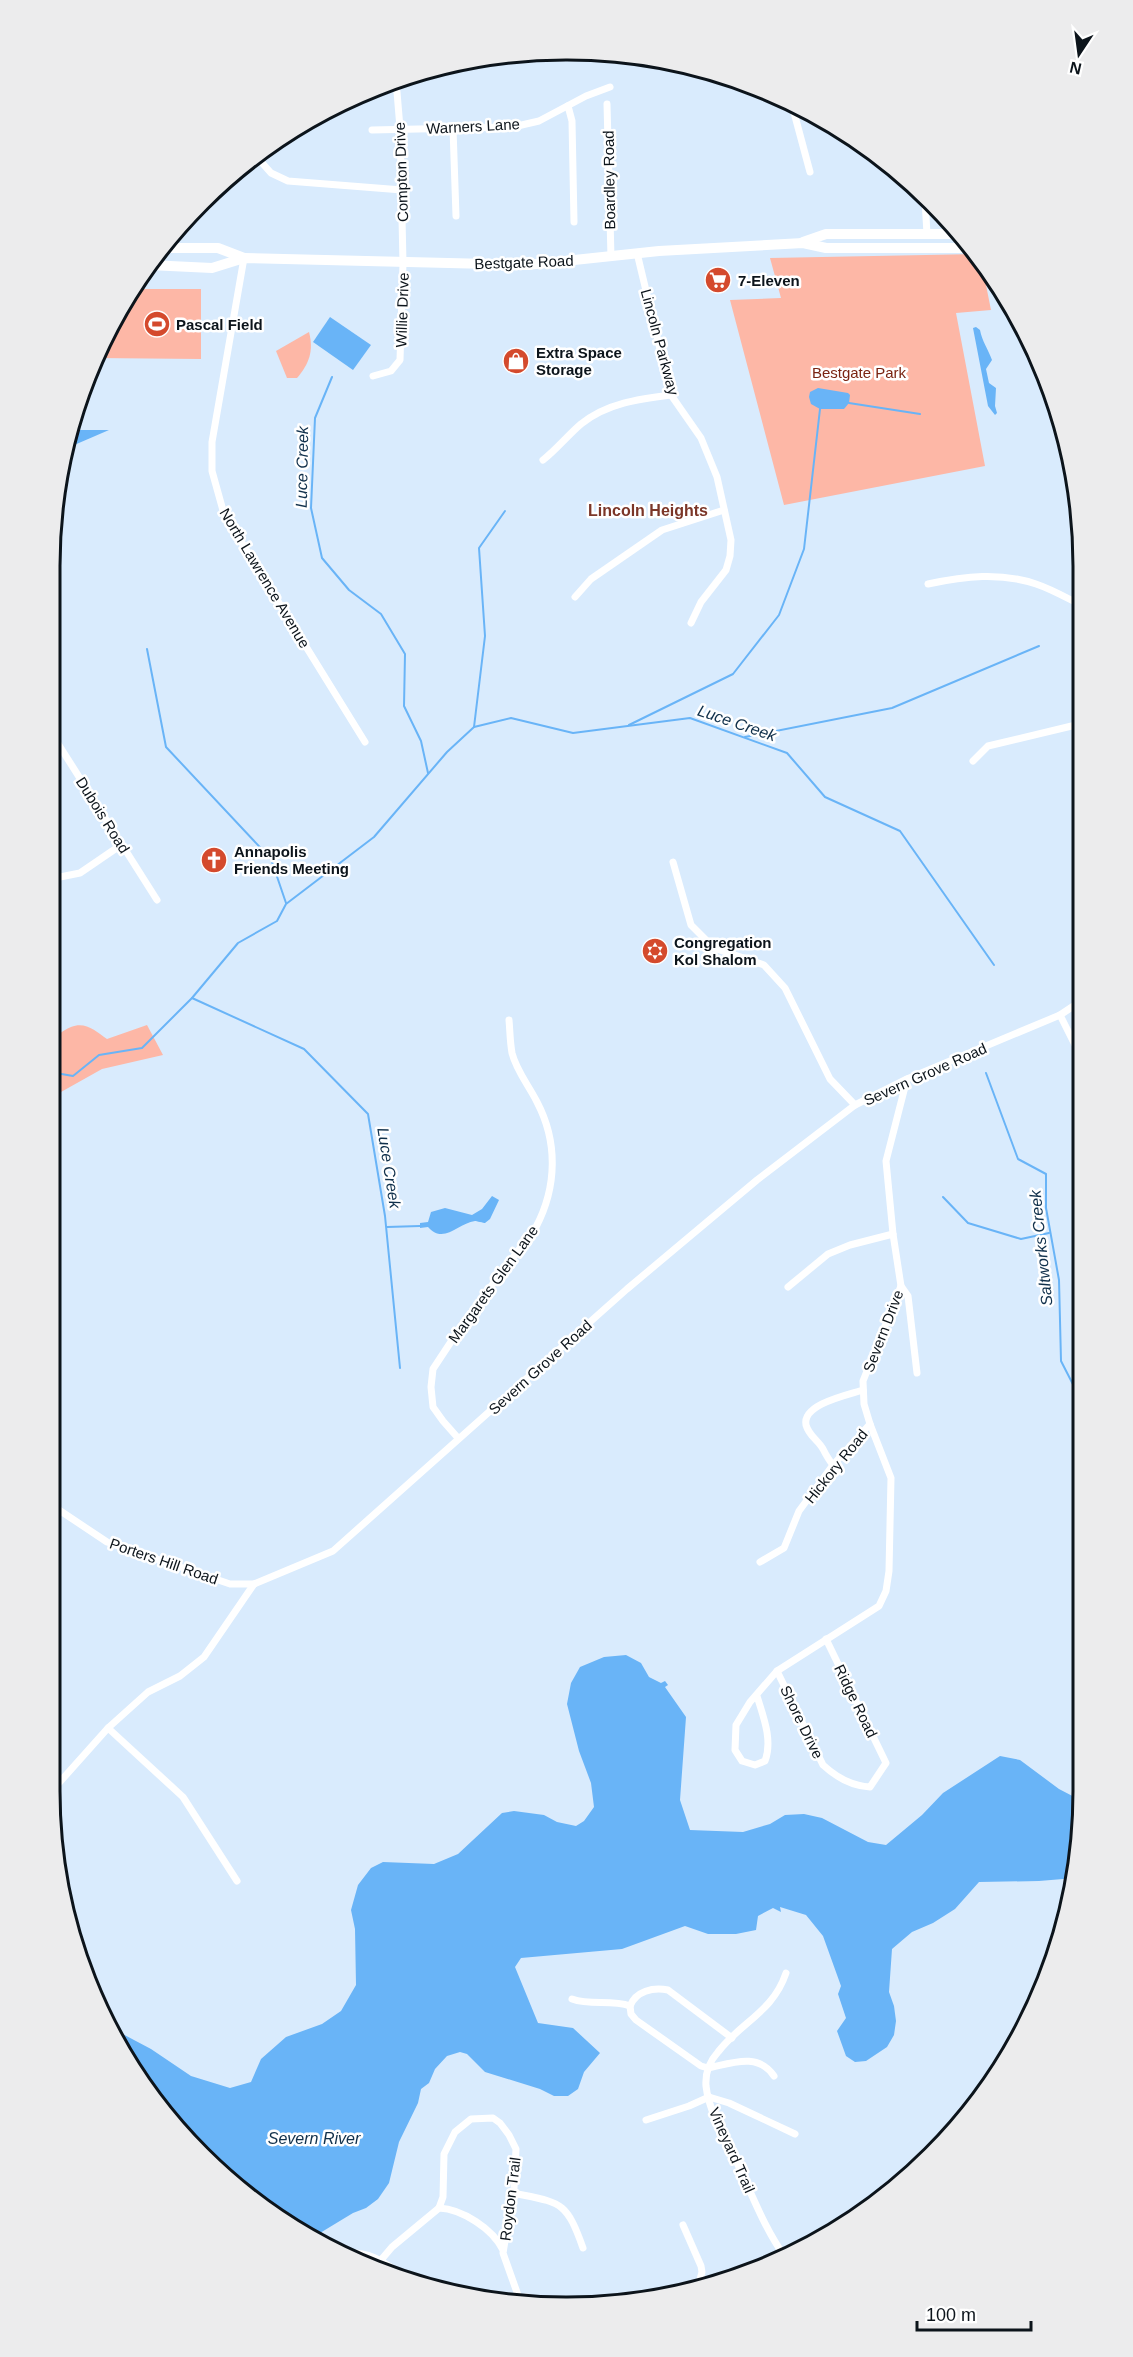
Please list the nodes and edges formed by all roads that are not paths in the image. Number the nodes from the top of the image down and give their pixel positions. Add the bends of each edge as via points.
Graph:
1 (610, 87) dead end
2 (397, 90) edge
3 (607, 104) dead end
4 (568, 106) junction
5 (794, 114) edge
6 (400, 128) junction
7 (453, 128) junction
8 (372, 130) dead end
9 (261, 163) edge
10 (810, 172) dead end
11 (402, 190) junction
12 (926, 209) edge
13 (456, 216) dead end
14 (574, 222) dead end
15 (927, 234) junction
16 (948, 234) edge
17 (803, 243) junction
18 (173, 248) edge
19 (960, 248) edge
20 (637, 253) junction
21 (611, 257) junction
22 (244, 258) junction
23 (403, 263) junction
24 (159, 266) edge
25 (373, 376) dead end
26 (671, 395) junction
27 (543, 460) dead end
28 (724, 510) junction
29 (928, 584) dead end
30 (575, 597) dead end
31 (1073, 601) edge
32 (691, 623) dead end
33 (1073, 726) edge
34 (364, 742) dead end
35 (60, 747) edge
36 (973, 760) dead end
37 (121, 845) junction
38 (673, 862) dead end
39 (60, 877) edge
40 (157, 900) dead end
41 (1073, 1006) edge
42 (1060, 1014) junction
43 (509, 1020) dead end
44 (1073, 1040) edge
45 (907, 1079) junction
46 (855, 1105) junction
47 (893, 1234) junction
48 (902, 1286) junction
49 (788, 1287) dead end
50 (917, 1373) dead end
51 (863, 1390) junction
52 (870, 1424) junction
53 (458, 1438) junction
54 (833, 1465) junction
55 (60, 1511) edge
56 (760, 1562) dead end
57 (254, 1584) junction
58 (826, 1639) junction
59 (777, 1671) junction
60 (757, 1696) junction
61 (108, 1728) junction
62 (886, 1763) joint
63 (60, 1782) edge
64 (237, 1881) dead end
65 (786, 1973) dead end
66 (572, 1999) dead end
67 (630, 2006) junction
68 (732, 2038) junction
69 (708, 2067) junction
70 (774, 2076) dead end
71 (709, 2097) junction
72 (646, 2120) dead end
73 (795, 2134) dead end
74 (513, 2193) junction
75 (439, 2208) junction
76 (683, 2225) dead end
77 (583, 2247) dead end
78 (781, 2249) edge
79 (503, 2250) junction
80 (361, 2253) edge
81 (381, 2260) junction
82 (384, 2262) edge
83 (700, 2279) edge
84 (516, 2294) edge

1 - 4 street, Warners Lane
2 - 6 street, Compton Drive
3 - 21 street, Boardley Road
4 - 7 street, Warners Lane via 539,121 513,127
4 - 14 street via 572,121
5 - 10 street
6 - 7 street, Warners Lane
6 - 8 street, Warners Lane
6 - 11 street, Compton Drive
7 - 13 street
9 - 11 street via 271,173 288,181
11 - 23 street, Compton Drive
12 - 15 street
15 - 16 main road, Bestgate Road
15 - 17 main road, Bestgate Road via 826,234
17 - 19 main road, Bestgate Road via 826,248
17 - 20 main road, Bestgate Road
18 - 22 main road, Bestgate Road via 218,248
20 - 21 main road, Bestgate Road
20 - 26 street, Lincoln Parkway
21 - 23 main road, Bestgate Road via 527,265
22 - 23 main road, Bestgate Road
22 - 24 main road, Bestgate Road via 212,268
22 - 34 street, North Lawrence Avenue via 212,442 212,471 224,514
23 - 25 street, Willie Drive via 400,360 391,371
26 - 27 street via 603,408
26 - 28 street, Lincoln Parkway via 701,438 717,477
28 - 30 street via 662,530 591,579
28 - 32 street, Lincoln Parkway via 731,540 726,570 701,602
29 - 31 street via 993,575 1036,584
33 - 36 street via 988,746
35 - 37 street, Dubois Road
37 - 39 street via 80,873
37 - 40 street, Dubois Road
38 - 46 street via 691,925 714,948 764,965 784,988 830,1078
41 - 42 street, Severn Grove Road
42 - 44 street
42 - 45 street, Severn Grove Road
43 - 53 street, Margarets Glen Lane via 512,1054 539,1105 551,1139 552,1176 536,1227 433,1369 433,1407
45 - 46 street, Severn Grove Road
45 - 47 street, Severn Drive via 886,1161
46 - 53 street, Severn Grove Road via 757,1180 634,1283
47 - 48 street, Severn Drive
47 - 49 street via 828,1254
48 - 50 street via 908,1296
48 - 51 street, Severn Drive via 863,1381
51 - 52 street, Severn Drive
51 - 54 street via 820,1405 806,1418 812,1437
52 - 54 street, Hickory Road
52 - 58 street, Severn Drive via 891,1478 886,1591 879,1606
53 - 57 street, Severn Grove Road via 333,1551
54 - 56 street, Hickory Road via 799,1511 784,1548
55 - 57 street, Porters Hill Road via 107,1542 230,1584
57 - 61 street via 204,1657 180,1676 148,1692
58 - 59 street, Severn Drive
58 - 62 street, Ridge Road
59 - 60 street, Severn Drive
59 - 62 street, Shore Drive via 823,1765 835,1776 870,1787
60 - 60 street, Severn Drive via 742,1713 735,1737 735,1750 742,1761 755,1765 765,1761 768,1754
61 - 63 street
61 - 64 street via 183,1797
65 - 68 street via 770,2004
66 - 67 street
67 - 68 street via 640,1993 668,1990
67 - 69 street via 636,2020 694,2062
68 - 69 street
69 - 70 street via 754,2061
69 - 71 street, Vineyard Trail
71 - 72 street
71 - 73 street
71 - 78 street, Vineyard Trail via 759,2211
74 - 75 street, Roydon Trail via 515,2144 497,2120 471,2119 447,2144
74 - 77 street via 562,2207 573,2218
74 - 79 street, Roydon Trail
75 - 79 street via 460,2214 485,2229
75 - 81 street
76 - 83 street via 701,2266
79 - 84 street, Roydon Trail
80 - 81 street
81 - 82 street

